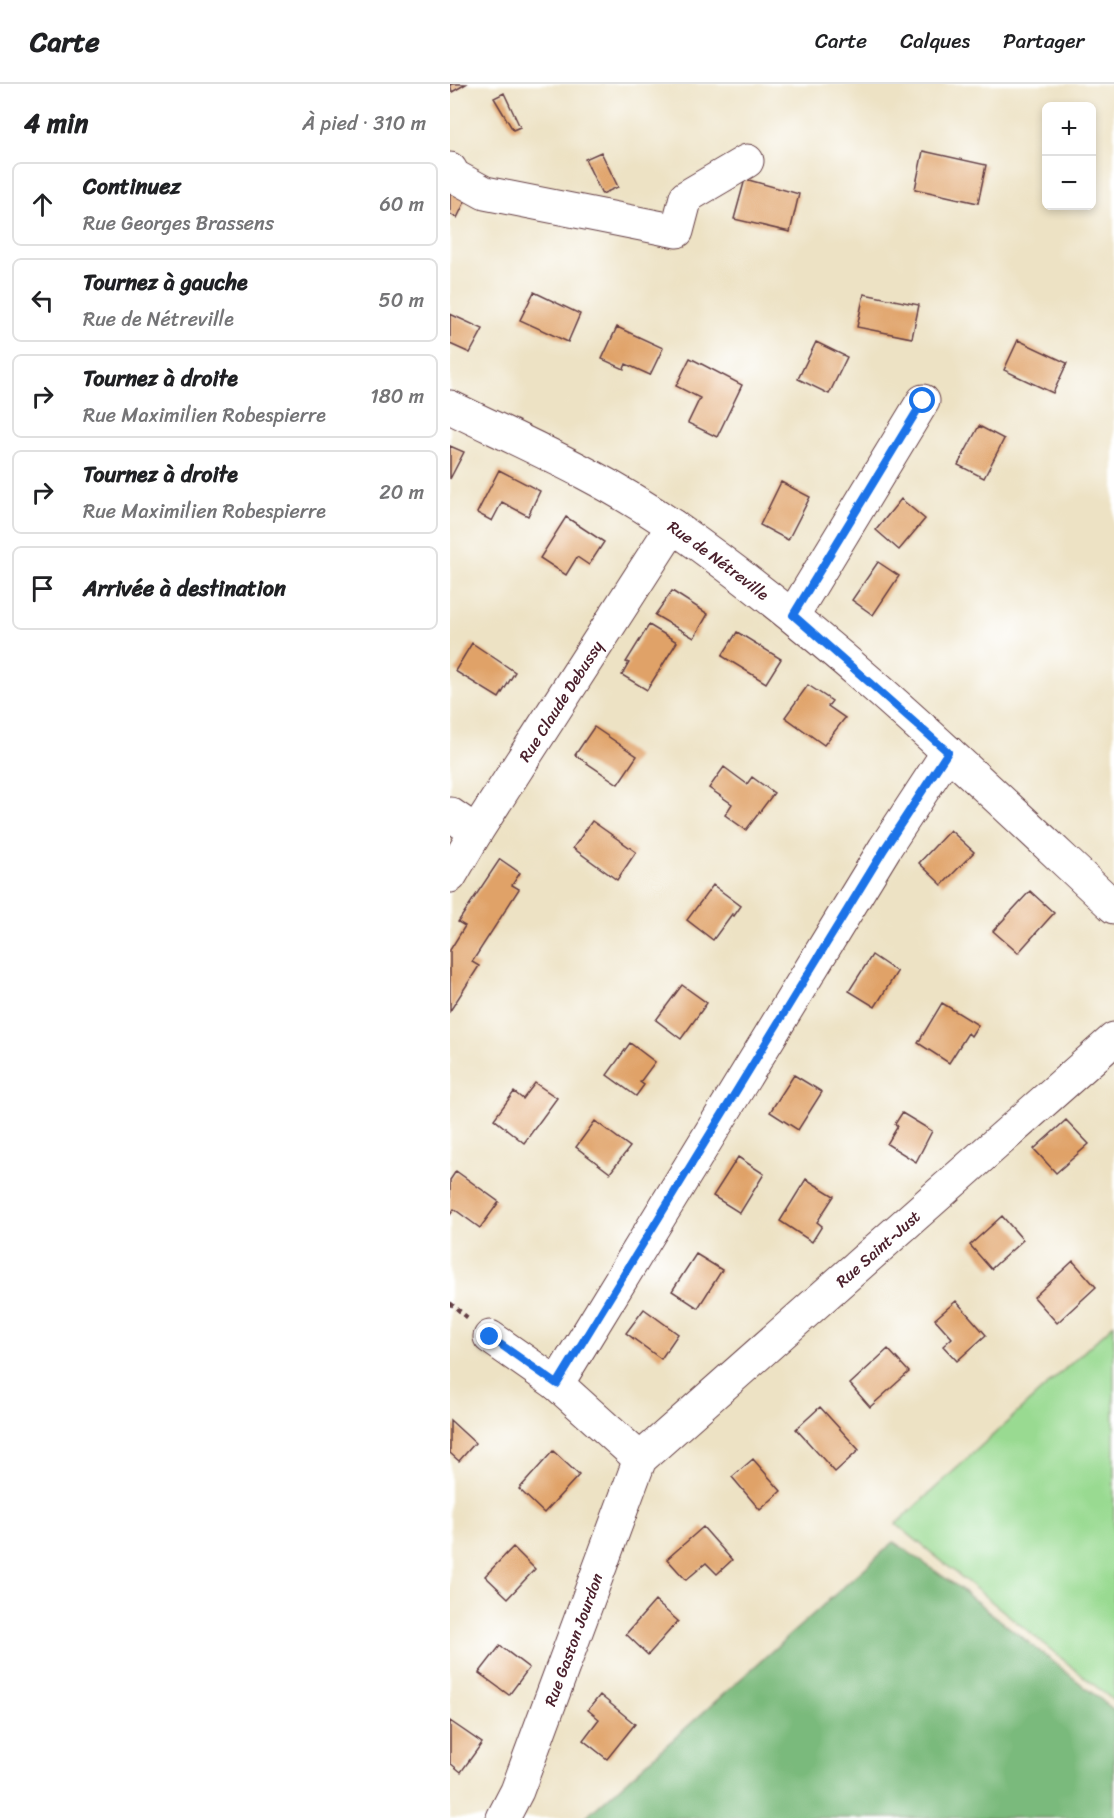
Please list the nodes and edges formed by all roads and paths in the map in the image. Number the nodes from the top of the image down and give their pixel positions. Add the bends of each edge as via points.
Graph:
1 (747, 160) dead end
2 (450, 169) edge
3 (923, 401) dead end
4 (450, 407) edge
5 (673, 526) junction
6 (793, 615) junction
7 (948, 752) junction
8 (463, 823) edge
9 (450, 876) edge
10 (1114, 907) edge
11 (1114, 1038) edge
12 (490, 1337) dead end
13 (557, 1384) junction
14 (640, 1459) junction
15 (503, 1818) edge

1 - 2 street via 686,197 677,231 485,193 454,176
3 - 6 street
4 - 5 street, Rue de Nétreville via 602,482
5 - 6 street, Rue de Nétreville
5 - 8 street, Rue Claude Debussy
6 - 7 street, Rue de Nétreville
7 - 10 street, Rue de Nétreville
7 - 13 street via 885,848
8 - 9 street, Rue Claude Debussy
11 - 14 street, Rue Saint-Just
12 - 13 street
13 - 14 street
14 - 15 street, Rue Gaston Jourdon via 517,1791

